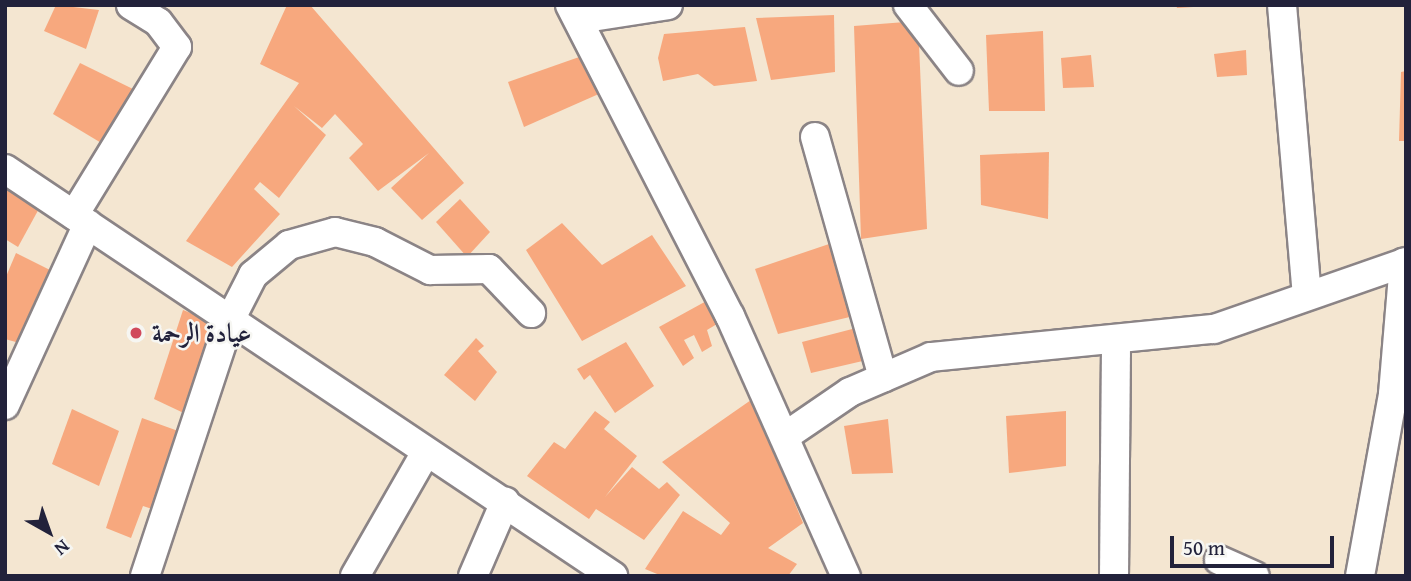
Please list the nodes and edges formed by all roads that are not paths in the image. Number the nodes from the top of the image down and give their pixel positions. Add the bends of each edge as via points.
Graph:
1 (131, 5) edge
2 (668, 5) edge
3 (908, 5) edge
4 (1282, 5) edge
5 (574, 12) edge
6 (959, 71) dead end
7 (815, 137) dead end
8 (5, 169) edge
9 (81, 220) junction
10 (1405, 262) edge
11 (1307, 295) junction
12 (531, 313) dead end
13 (229, 322) junction
14 (1116, 339) junction
15 (883, 377) junction
16 (5, 405) edge
17 (786, 435) junction
18 (426, 452) junction
19 (505, 502) junction
20 (1219, 560) dead end
21 (145, 576) edge
22 (355, 576) edge
23 (474, 576) edge
24 (613, 576) edge
25 (846, 576) edge
26 (1114, 576) edge
27 (1255, 576) edge
28 (1360, 576) edge

1 - 9 street via 158,22 177,47
2 - 5 street
3 - 6 street
4 - 11 street
5 - 17 street
7 - 15 street
8 - 9 street
9 - 13 street
9 - 16 street
10 - 11 street
10 - 28 street via 1393,394
11 - 14 street via 1214,329
12 - 13 street via 489,269 430,270 375,242 335,232 289,245 253,275
13 - 18 street
13 - 21 street
14 - 15 street via 958,353
14 - 26 street
15 - 17 street
17 - 25 street
18 - 19 street
18 - 22 street
19 - 23 street
19 - 24 street
20 - 27 street

